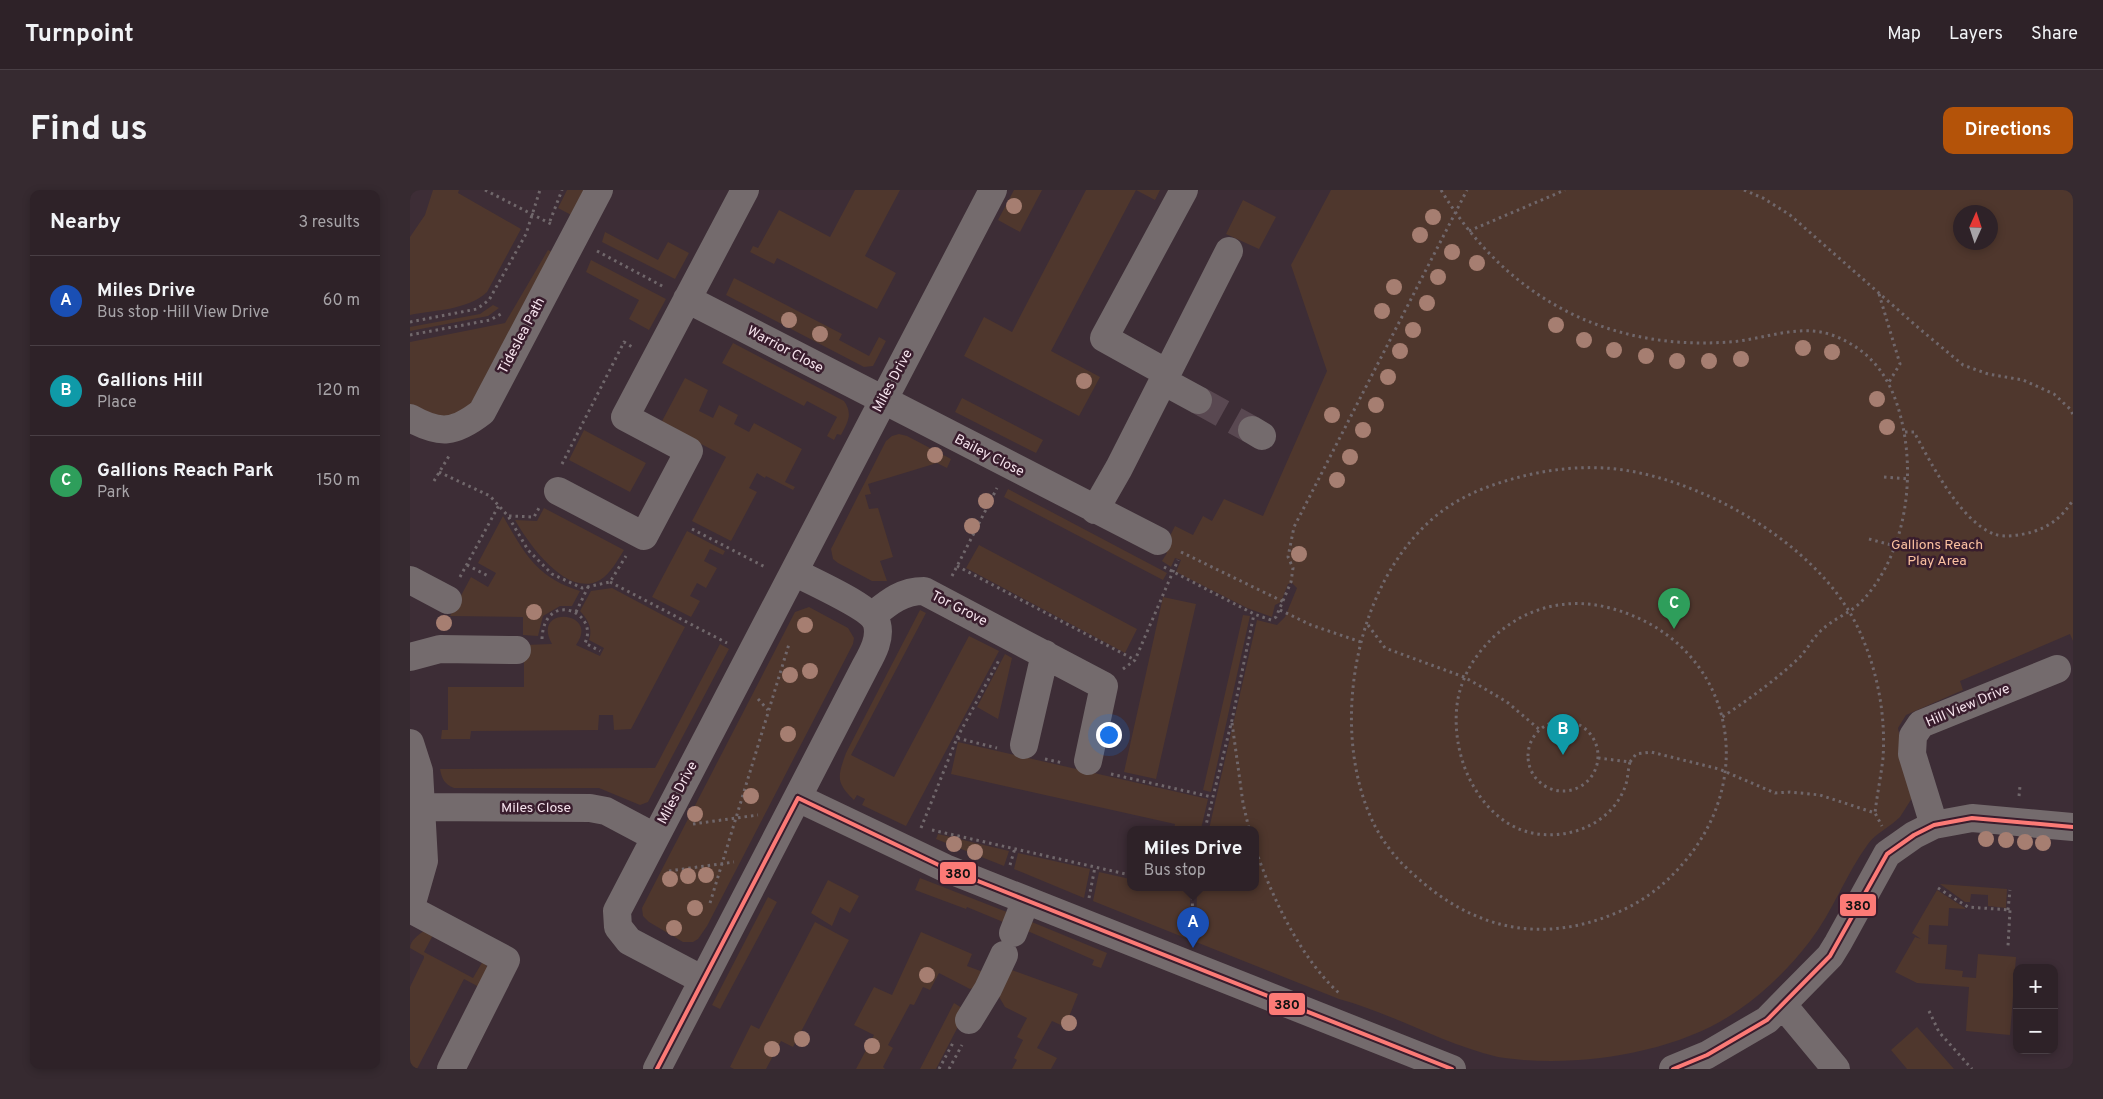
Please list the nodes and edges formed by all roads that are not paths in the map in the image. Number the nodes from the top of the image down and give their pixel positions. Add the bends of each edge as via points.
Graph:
1 (599, 190) edge
2 (745, 190) edge
3 (993, 190) edge
4 (1184, 190) edge
5 (1229, 251) dead end
6 (687, 299) junction
7 (1165, 377) junction
8 (1198, 400) tunnel mouth
9 (883, 401) junction
10 (410, 418) edge
11 (554, 485) road end
12 (1095, 510) junction
13 (1167, 545) road end
14 (794, 572) junction
15 (410, 580) edge
16 (448, 600) road end
17 (873, 615) junction
18 (517, 650) dead end
19 (1046, 654) junction
20 (410, 657) edge
21 (2057, 669) dead end
22 (410, 743) edge
23 (1022, 751) road end
24 (1087, 766) road end
25 (798, 798) junction
26 (415, 807) edge
27 (1934, 825) junction
28 (2073, 827) edge
29 (655, 837) junction
30 (1026, 900) junction
31 (410, 910) edge
32 (703, 980) junction
33 (1783, 1006) junction
34 (969, 1020) dead end
35 (1417, 1062) edge
36 (451, 1069) edge
37 (656, 1069) edge
38 (1452, 1069) edge
39 (1673, 1069) edge
40 (1836, 1069) edge

1 - 10 street, Tideslea Path via 482,412 464,426 437,430
2 - 6 street
3 - 9 street, Miles Drive
4 - 7 street via 1104,338
5 - 7 street
6 - 9 street, Warrior Close
6 - 11 street via 648,349 624,417 689,450 644,536
7 - 8 street
7 - 12 street
9 - 12 street, Bailey Close
9 - 14 street, Miles Drive
12 - 13 street, Bailey Close
14 - 17 street
14 - 29 street, Miles Drive
15 - 16 street
17 - 19 street, Tor Grove via 910,591 924,591
17 - 25 street via 878,634 874,650
18 - 20 street via 440,649
19 - 23 street
19 - 24 street, Tor Grove via 1104,686
21 - 27 street, Hill View Drive via 1922,724 1913,736 1912,754
22 - 26 street via 419,771
25 - 30 street via 930,861
25 - 32 street
26 - 29 street, Miles Close via 590,808 606,811
26 - 31 street via 424,861
27 - 28 street via 1972,818
27 - 33 street via 1887,854 1830,956
29 - 32 street, Miles Drive via 617,911 618,926 629,942
30 - 34 street via 988,989
30 - 35 street
31 - 36 street via 506,960
32 - 37 street
33 - 39 street via 1767,1020 1707,1055
33 - 40 street
35 - 38 street

